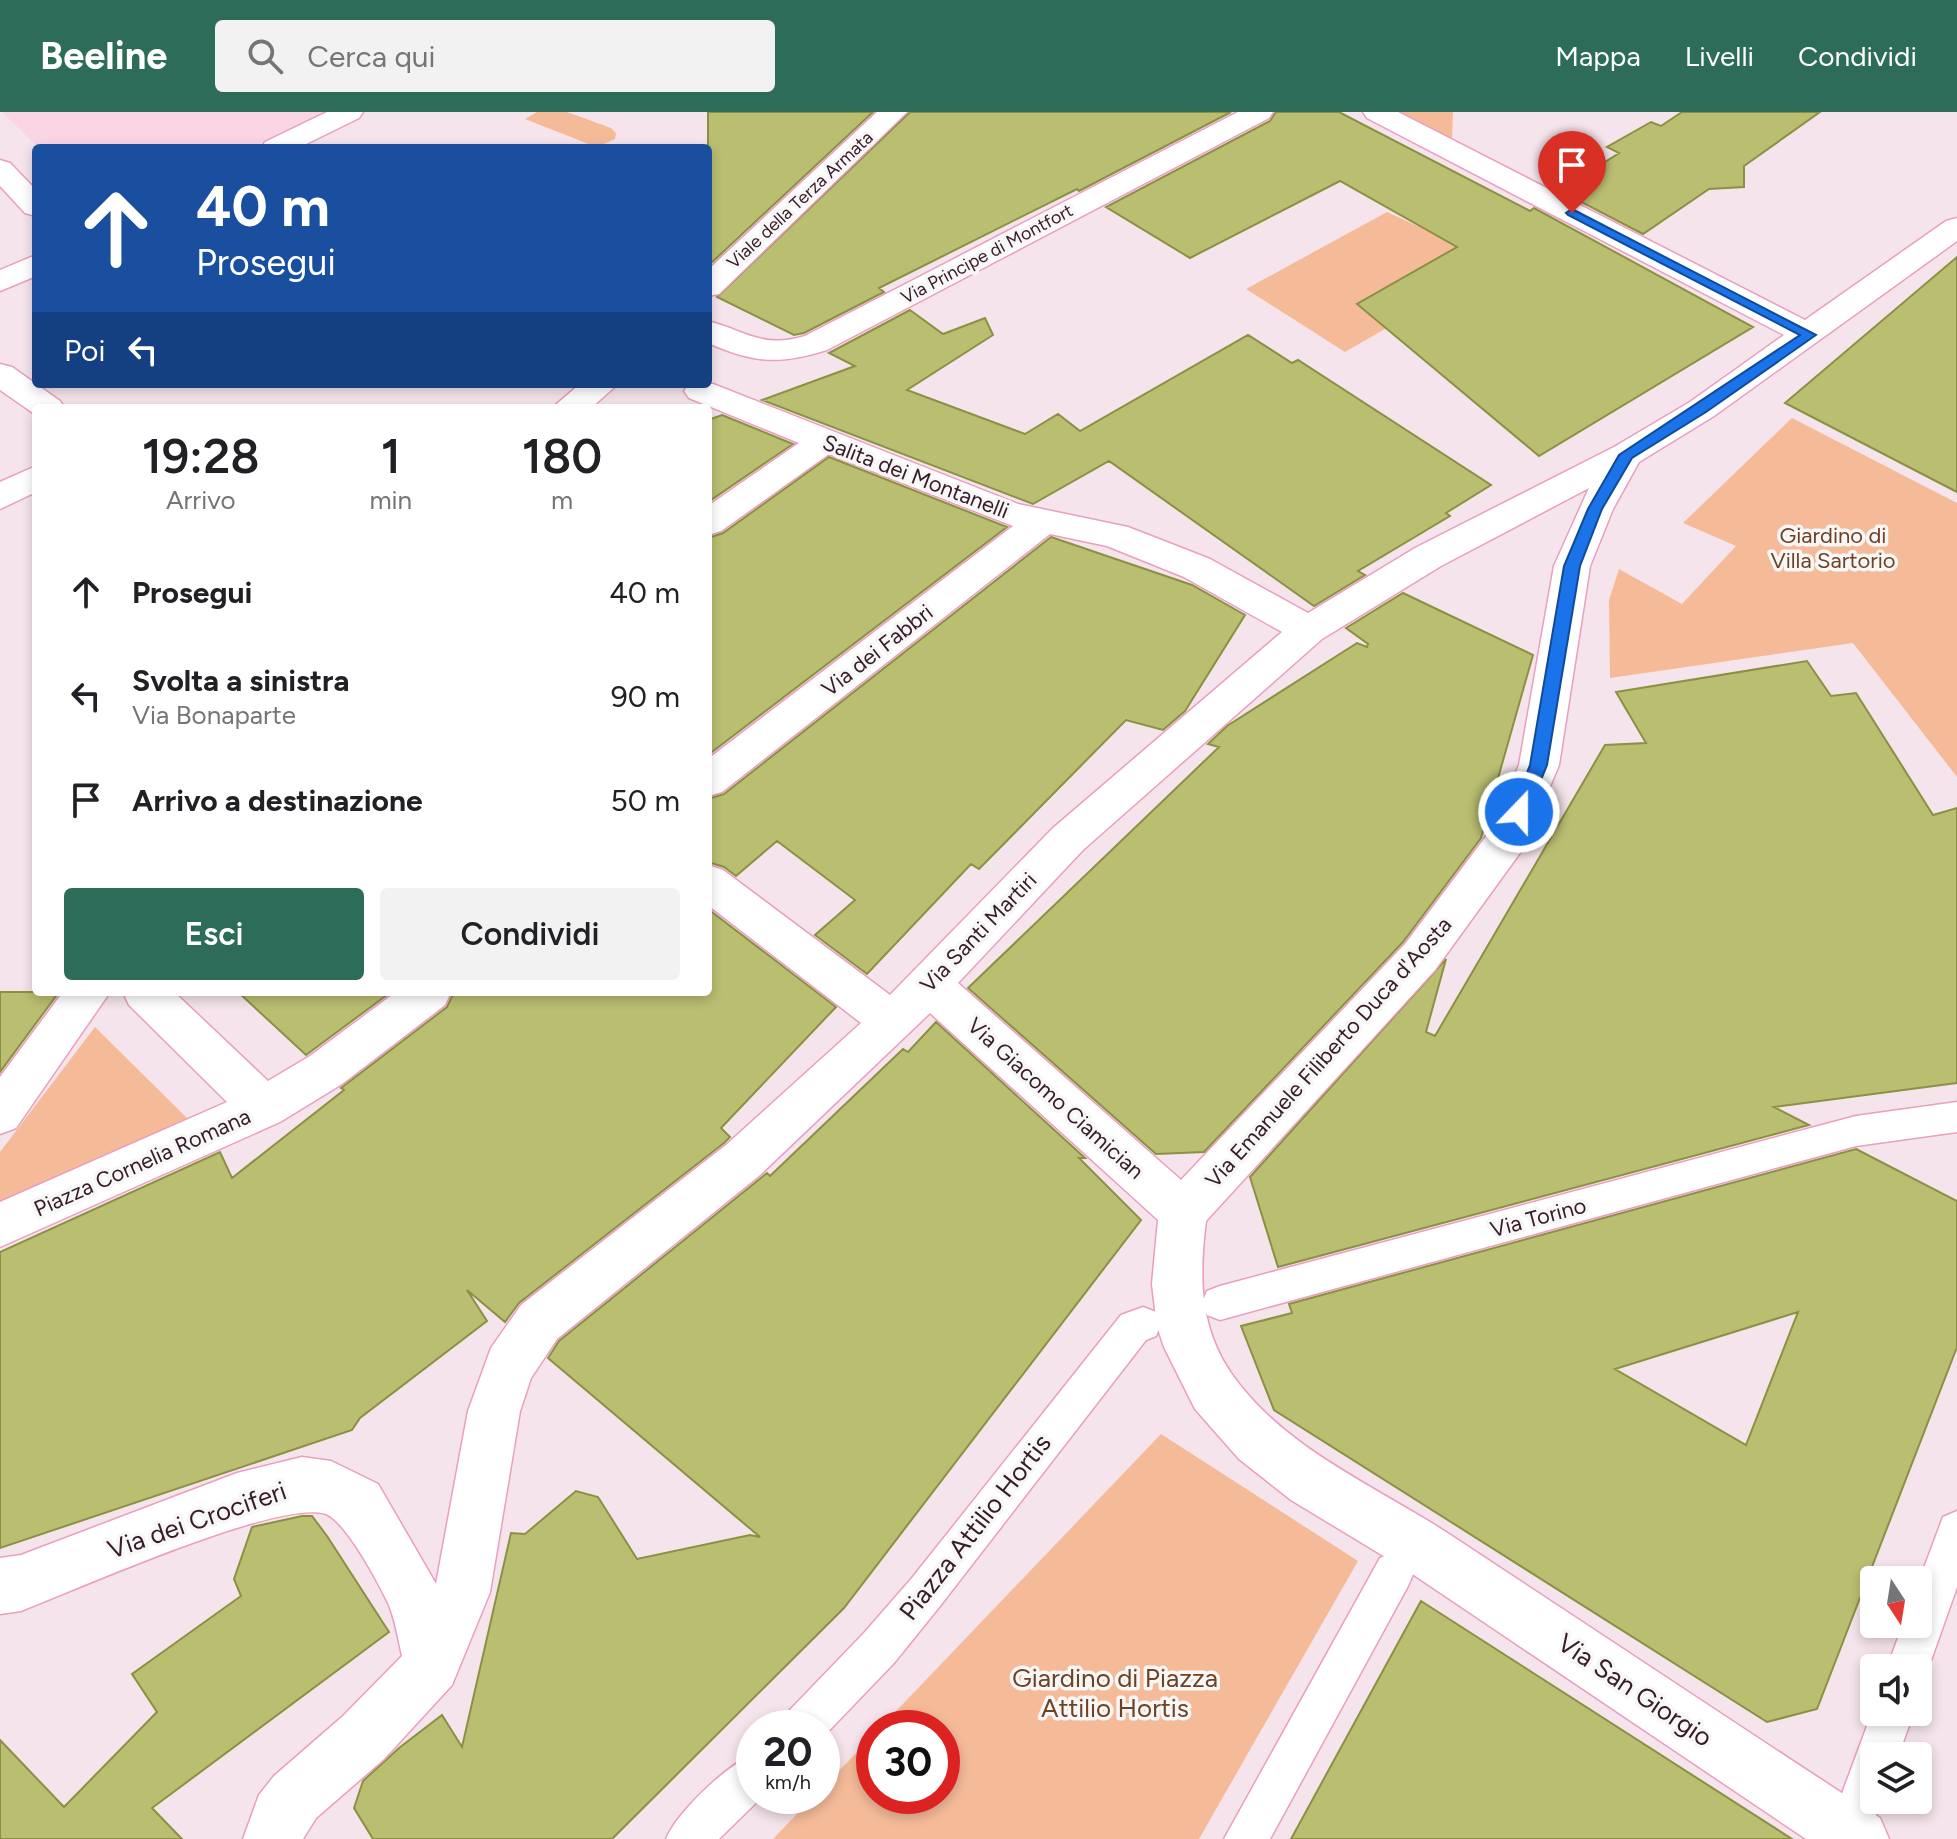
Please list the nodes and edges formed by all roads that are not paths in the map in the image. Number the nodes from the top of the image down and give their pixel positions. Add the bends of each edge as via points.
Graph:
1 (349, 112) edge
2 (893, 112) edge
3 (1259, 112) edge
4 (1377, 112) edge
5 (283, 144) edge
6 (0, 169) edge
7 (32, 203) edge
8 (1957, 227) edge
9 (32, 266) edge
10 (0, 282) edge
11 (712, 283) edge
12 (712, 333) edge
13 (1809, 335) junction
14 (0, 374) edge
15 (596, 388) edge
16 (701, 391) dead end
17 (42, 404) edge
18 (574, 404) edge
19 (823, 442) junction
20 (1626, 455) junction
21 (32, 479) edge
22 (0, 497) edge
23 (712, 520) edge
24 (1045, 520) junction
25 (1309, 630) junction
26 (712, 778) edge
27 (712, 885) edge
28 (929, 984) junction
29 (85, 996) edge
30 (149, 996) edge
31 (424, 996) edge
32 (893, 1022) junction
33 (264, 1108) junction
34 (0, 1114) edge
35 (1957, 1117) edge
36 (1183, 1212) junction
37 (0, 1225) edge
38 (1220, 1303) dead end
39 (1143, 1324) dead end
40 (1957, 1531) edge
41 (1402, 1556) junction
42 (0, 1586) edge
43 (1913, 1654) edge
44 (432, 1665) junction
45 (819, 1710) edge
46 (736, 1792) edge
47 (1858, 1815) edge
48 (273, 1839) edge
49 (688, 1839) edge
50 (1246, 1839) edge

1 - 5 street
2 - 11 street, Viale della Terza Armata
3 - 12 street, Via Principe di Montfort via 816,343 785,353 751,349
4 - 13 street
6 - 7 street
8 - 13 street, Via Santi Martiri
9 - 10 street
13 - 20 street, Via Santi Martiri
14 - 17 street
15 - 18 street
16 - 19 street, Salita dei Montanelli
19 - 23 street
19 - 24 street, Salita dei Montanelli via 1010,514
20 - 25 street, Via Santi Martiri via 1428,557
20 - 36 street, Via Emanuele Filiberto Duca d'Aosta via 1595,509 1572,566 1539,765 1510,835 1420,957
21 - 22 street
24 - 25 street, Salita dei Montanelli via 1115,536 1197,568
24 - 26 street, Via dei Fabbri
25 - 28 street, Via Santi Martiri via 1068,839
27 - 32 street
28 - 32 street, Via Santi Martiri
28 - 36 street, Via Giacomo Ciamician
29 - 34 street
30 - 33 street, Piazza Cornelia Romana
31 - 33 street via 326,1070
32 - 44 street, Via Santi Martiri via 743,1160 539,1322 509,1366 494,1411 462,1592
33 - 37 street, Piazza Cornelia Romana
35 - 38 street, Via Torino via 1856,1131
36 - 41 street via 1175,1260 1178,1315 1191,1356 1214,1393 1246,1433
39 - 45 street, Piazza Attilio Hortis via 1134,1327 879,1648
40 - 43 street
41 - 47 street, Via San Giorgio
41 - 50 street
42 - 44 street, Via dei Crociferi via 21,1583 237,1500 302,1484 331,1488 359,1503 410,1588
44 - 48 street via 363,1738 295,1797 280,1816
46 - 49 street

